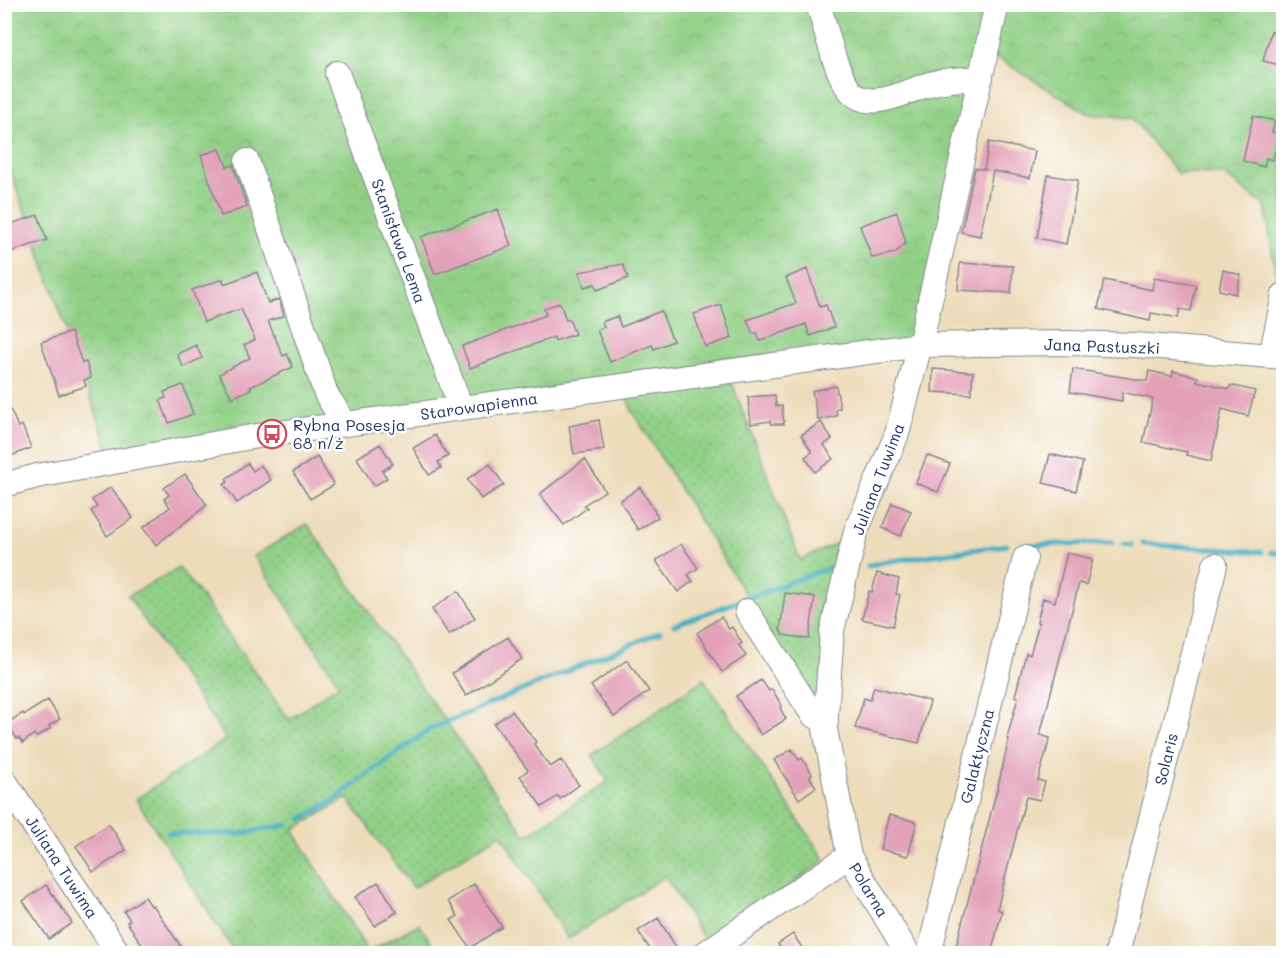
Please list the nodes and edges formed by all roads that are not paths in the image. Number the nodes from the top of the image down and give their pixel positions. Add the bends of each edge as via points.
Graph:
1 (819, 4) edge
2 (997, 4) edge
3 (337, 73) dead end
4 (981, 78) junction
5 (247, 160) dead end
6 (1284, 295) edge
7 (920, 345) junction
8 (1277, 356) edge
9 (461, 408) junction
10 (345, 424) junction
11 (4, 485) edge
12 (1025, 558) dead end
13 (1215, 565) dead end
14 (747, 611) dead end
15 (826, 721) junction
16 (4, 780) edge
17 (849, 856) junction
18 (119, 954) edge
19 (704, 954) edge
20 (908, 954) edge
21 (929, 954) edge
22 (1117, 954) edge

1 - 4 street via 840,72 848,88 862,100 894,97 948,80
2 - 4 street, Juliana Tuwima
3 - 9 street, Stanisława Lema
4 - 7 street, Juliana Tuwima
5 - 10 street via 326,394
6 - 8 street
7 - 8 street, Jana Pastuszki via 1080,343
7 - 9 street, Starowapienna
7 - 15 street, Juliana Tuwima via 897,434 856,531 832,631
9 - 10 street, Starowapienna
10 - 11 street, Starowapienna via 240,439
12 - 21 street, Galaktyczna
13 - 22 street, Solaris
14 - 15 street via 813,715
15 - 17 street, Juliana Tuwima
16 - 18 street, Juliana Tuwima
17 - 19 street
17 - 20 street, Polarna

